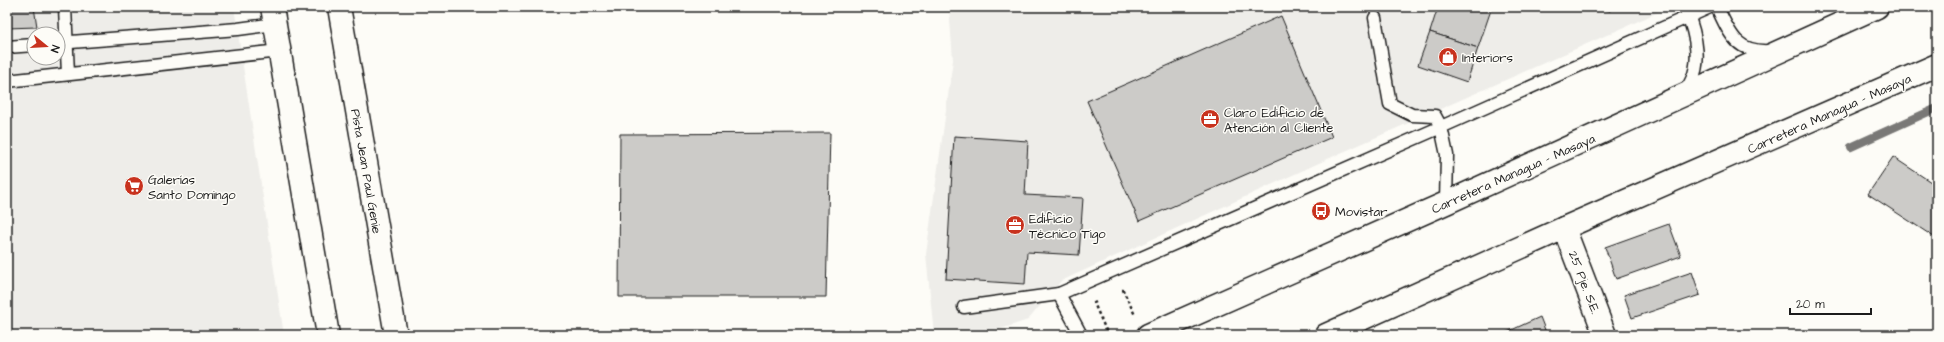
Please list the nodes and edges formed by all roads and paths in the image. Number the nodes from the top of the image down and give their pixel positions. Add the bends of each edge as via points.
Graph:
1 (65, 7) edge
2 (338, 7) edge
3 (1710, 7) edge
4 (1717, 7) edge
5 (1876, 7) edge
6 (1687, 12) edge
7 (274, 16) edge
8 (1375, 18) dead end
9 (63, 26) edge
10 (66, 43) edge
11 (26, 46) edge
12 (7, 47) edge
13 (1783, 50) junction
14 (280, 51) junction
15 (66, 64) edge
16 (1937, 65) edge
17 (68, 74) junction
18 (7, 81) edge
19 (1680, 97) junction
20 (1440, 127) junction
21 (1446, 203) junction
22 (1564, 228) junction
23 (1123, 290) dead end
24 (1059, 294) junction
25 (1126, 296) dead end
26 (1094, 303) dead end
27 (964, 306) dead end
28 (328, 335) edge
29 (396, 335) edge
30 (1081, 335) edge
31 (1108, 335) edge
32 (1148, 335) edge
33 (1326, 335) edge
34 (1605, 335) edge

1 - 9 lane
2 - 29 main road, Pista Jean Paul Genie
3 - 6 lane
4 - 13 lane via 1728,31 1740,46 1756,52
5 - 13 main road, Carretera Managua - Masaya
6 - 19 lane via 1698,48 1696,70 1691,85
6 - 20 lane
7 - 10 lane via 238,29
7 - 14 main road
8 - 20 lane via 1390,104 1412,115 1435,116
11 - 12 lane
13 - 19 main road, Carretera Managua - Masaya
14 - 17 lane
14 - 28 main road
15 - 17 lane
16 - 22 main road, Carretera Managua - Masaya
17 - 18 lane
19 - 21 main road, Carretera Managua - Masaya
20 - 21 lane via 1447,155
20 - 24 lane
21 - 32 main road, Carretera Managua - Masaya
22 - 33 main road, Carretera Managua - Masaya
22 - 34 main road, 25 Pje. S.E.
23 - 25 path
24 - 27 lane
24 - 30 lane
26 - 31 path

